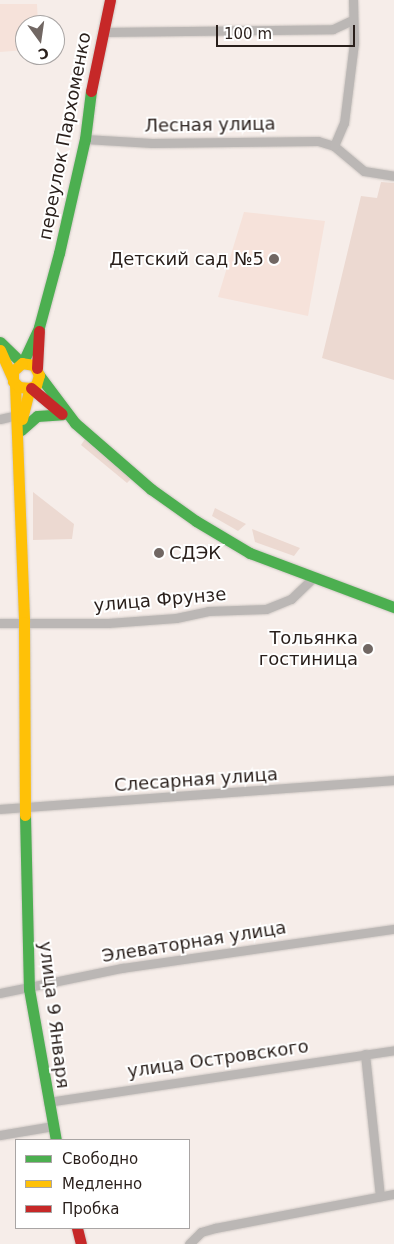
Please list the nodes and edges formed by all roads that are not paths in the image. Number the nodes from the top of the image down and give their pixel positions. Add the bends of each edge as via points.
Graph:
1 (110, 0) edge
2 (353, 0) edge
3 (352, 20) junction
4 (103, 32) junction
5 (86, 139) junction
6 (334, 146) junction
7 (394, 176) edge
8 (39, 327) junction
9 (0, 342) edge
10 (0, 350) edge
11 (22, 362) junction
12 (38, 371) junction
13 (14, 380) junction
14 (31, 388) junction
15 (63, 414) junction
16 (18, 415) junction
17 (0, 419) edge
18 (76, 423) junction
19 (21, 430) junction
20 (19, 442) junction
21 (313, 578) junction
22 (394, 606) edge
23 (24, 622) junction
24 (0, 623) edge
25 (394, 780) edge
26 (26, 807) junction
27 (0, 809) edge
28 (394, 929) edge
29 (29, 989) junction
30 (0, 993) edge
31 (394, 1050) edge
32 (365, 1054) junction
33 (48, 1102) junction
34 (53, 1126) junction
35 (0, 1135) edge
36 (56, 1139) edge
37 (394, 1194) edge
38 (380, 1196) junction
39 (79, 1235) edge
40 (89, 1244) edge
41 (189, 1244) edge

1 - 4 main road, переулок Пархоменко
2 - 3 street
3 - 4 street via 333,29
3 - 6 street via 354,43 344,123
4 - 5 main road, переулок Пархоменко via 87,111
5 - 6 street, Лесная улица via 152,143 291,140
5 - 8 main road, переулок Пархоменко
6 - 7 street via 364,171
8 - 11 main road, переулок Пархоменко
8 - 12 main road
9 - 11 main road
10 - 13 main road, улица 9 Января
11 - 12 main road
11 - 13 main road, переулок Пархоменко via 13,370
12 - 14 main road
12 - 18 main road
13 - 14 main road
13 - 16 main road, улица 9 Января
14 - 15 main road
14 - 19 main road
15 - 18 main road
15 - 19 main road via 37,416
16 - 17 street
16 - 20 main road, улица 9 Января
18 - 21 main road via 152,489 196,521 250,553
19 - 20 main road
20 - 23 main road, улица 9 Января
21 - 22 main road
21 - 23 street, улица Фрунзе via 291,598 266,609 208,610 176,618 108,623
23 - 24 street, улица Фрунзе
23 - 26 main road, улица 9 Января
25 - 26 street, Слесарная улица
26 - 27 street, Слесарная улица
26 - 29 main road, улица 9 Января via 25,901
28 - 29 street, Элеваторная улица via 122,968
29 - 30 street, Элеваторная улица
29 - 33 main road, улица 9 Января
31 - 32 street, улица Островского
32 - 33 street, улица Островского
32 - 38 street
33 - 34 main road, улица 9 Января
34 - 35 street
34 - 36 main road, улица 9 Января
37 - 38 street
38 - 41 street via 223,1226 201,1232
39 - 40 street

